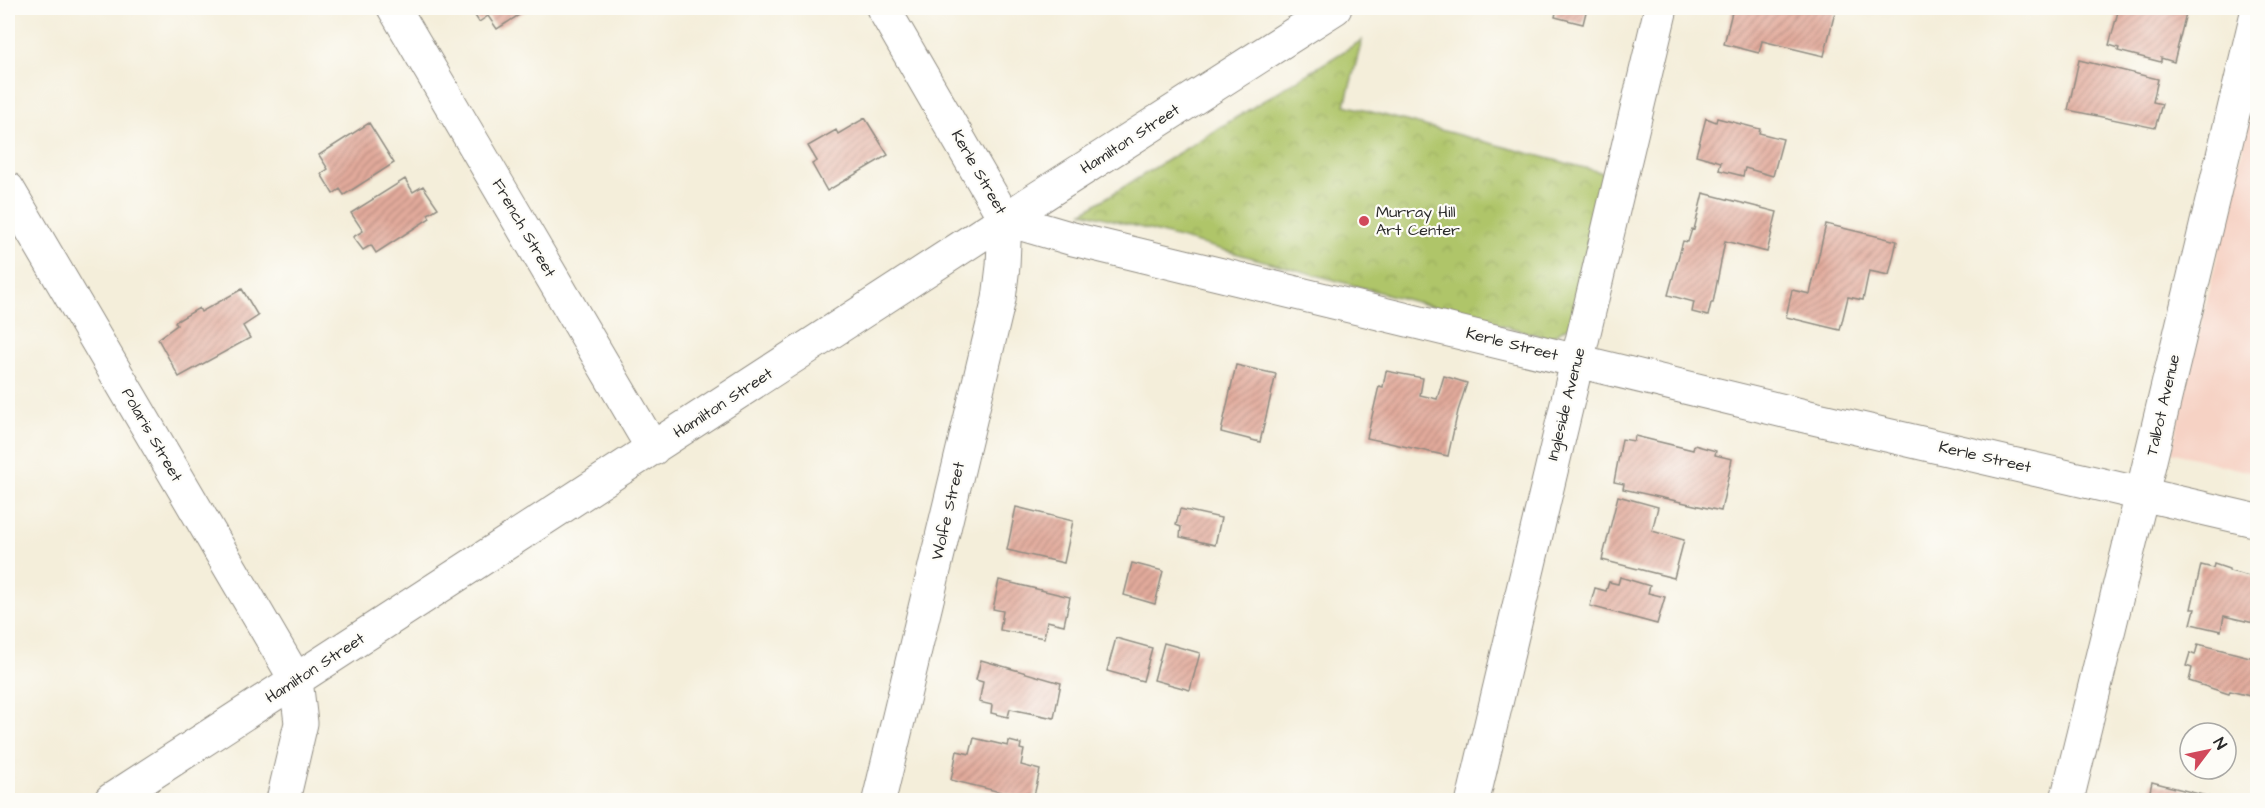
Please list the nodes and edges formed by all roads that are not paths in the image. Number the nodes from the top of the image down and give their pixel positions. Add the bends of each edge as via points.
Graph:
1 (394, 8) edge
2 (883, 8) edge
3 (1335, 8) edge
4 (1661, 8) edge
5 (2258, 9) edge
6 (8, 189) edge
7 (1005, 219) junction
8 (1576, 361) junction
9 (653, 449) junction
10 (2142, 494) junction
11 (2258, 521) edge
12 (296, 680) junction
13 (111, 801) edge
14 (283, 801) edge
15 (879, 801) edge
16 (1473, 801) edge
17 (2067, 801) edge

1 - 9 street, French Street
2 - 7 street, Kerle Street
3 - 7 street, Hamilton Street
4 - 8 street, Ingleside Avenue
5 - 10 street, Talbot Avenue
6 - 12 street, Polaris Street
7 - 8 street, Kerle Street
7 - 9 street, Hamilton Street
7 - 15 street, Wolfe Street via 999,300
8 - 10 street, Kerle Street
8 - 16 street, Ingleside Avenue
9 - 12 street, Hamilton Street
10 - 11 street, Kerle Street
10 - 17 street, Talbot Avenue
12 - 13 street, Hamilton Street
12 - 14 street via 301,723

